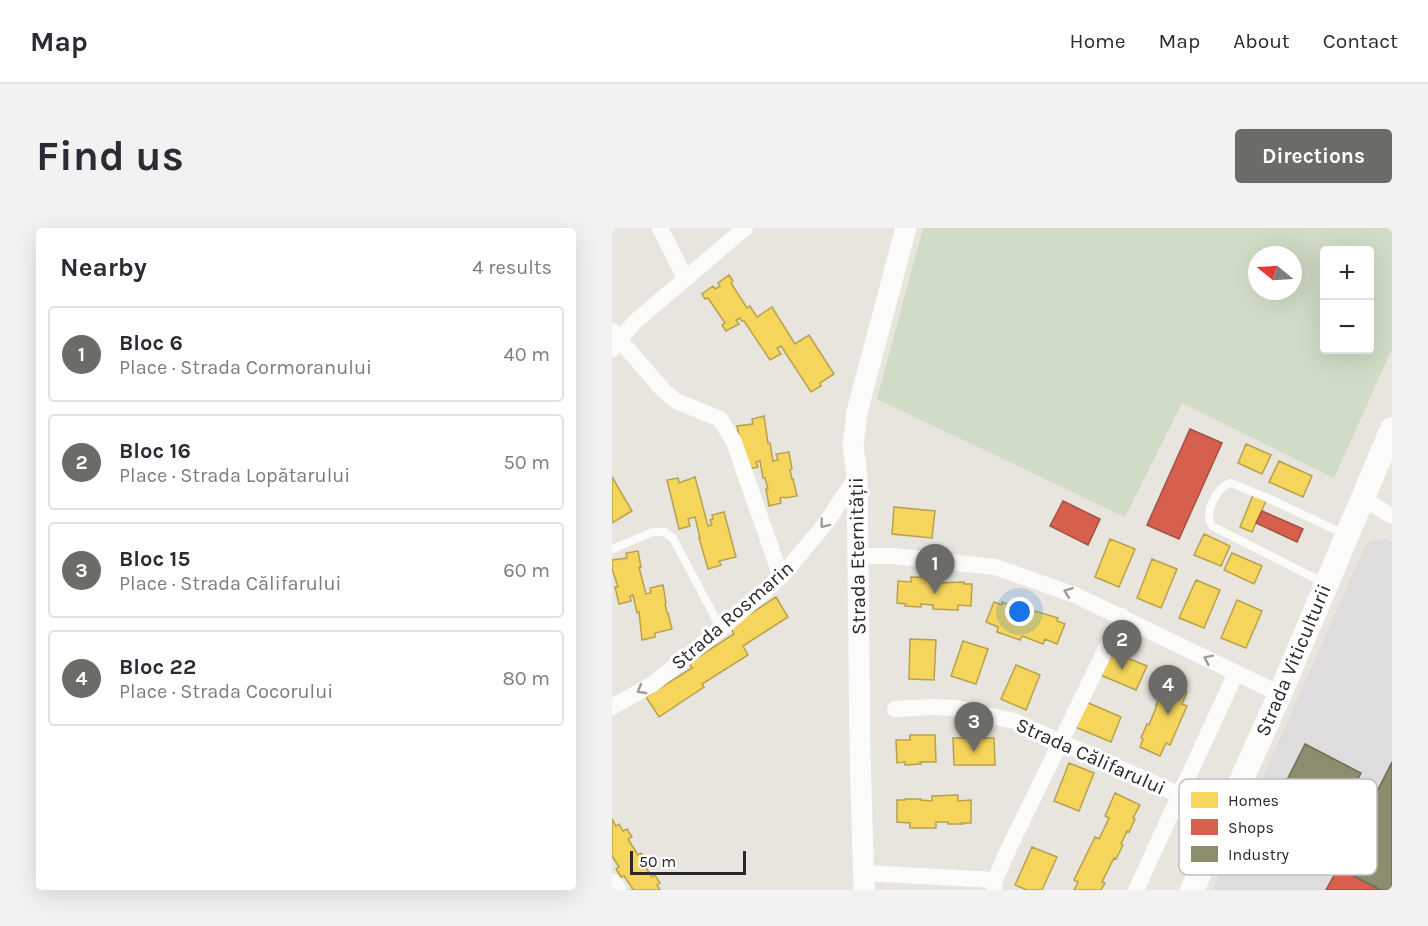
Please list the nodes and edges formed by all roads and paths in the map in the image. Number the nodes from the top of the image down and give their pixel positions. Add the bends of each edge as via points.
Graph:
1 (660, 228) edge
2 (745, 228) edge
3 (906, 228) edge
4 (685, 278) junction
5 (614, 340) edge
6 (1392, 429) edge
7 (857, 476) junction
8 (1362, 498) junction
9 (1392, 516) edge
10 (1346, 535) junction
11 (612, 549) edge
12 (859, 556) junction
13 (781, 577) junction
14 (1326, 584) junction
15 (1122, 616) junction
16 (721, 629) junction
17 (1236, 673) junction
18 (1280, 694) junction
19 (612, 707) edge
20 (895, 709) dead end
21 (1061, 740) junction
22 (1187, 779) edge
23 (1242, 779) edge
24 (1179, 795) edge
25 (1179, 797) edge
26 (1199, 875) edge
27 (864, 881) edge
28 (612, 884) edge
29 (995, 885) edge
30 (616, 890) edge
31 (1136, 890) edge
32 (1192, 890) edge

1 - 4 street
2 - 4 street
3 - 7 street, Strada Eternității via 857,412 853,446
4 - 5 street
5 - 13 street via 676,401 720,419 727,428
6 - 8 main road, Strada Viticulturii
7 - 12 street, Strada Eternității
7 -> 13 street, Strada Rosmarin via 826,523
8 - 9 street
8 - 10 main road, Strada Viticulturii
10 - 14 main road, Strada Viticulturii
10 - 14 lane via 1231,483 1220,489 1212,503 1212,526
11 - 16 lane via 653,532 665,532 673,538
15 -> 12 street via 995,567
12 - 27 street, Strada Eternității
13 - 16 street, Strada Rosmarin
14 - 18 main road, Strada Viticulturii
17 -> 15 street
15 - 21 street
16 -> 19 street, Strada Rosmarin via 653,684
17 - 18 street
17 - 22 street
18 - 23 main road, Strada Viticulturii
20 - 21 street, Strada Călifarului via 956,708 1014,721
21 - 24 street, Strada Călifarului
21 - 29 street
25 - 31 street
26 - 32 main road, Strada Viticulturii
27 - 29 street
28 - 30 street

